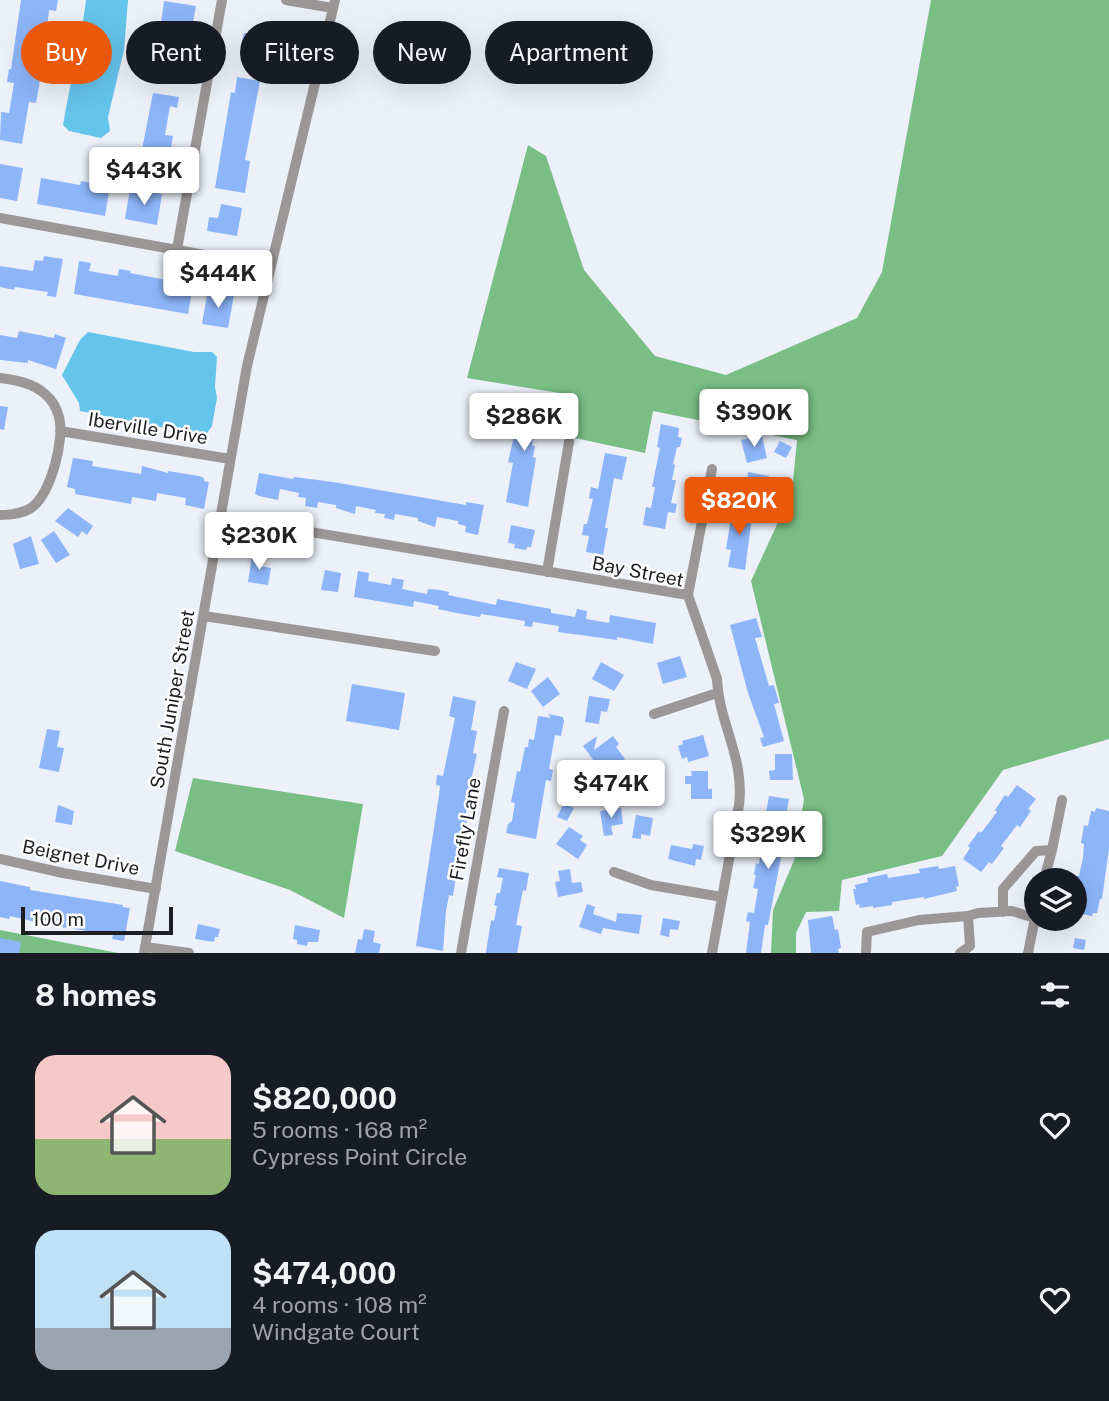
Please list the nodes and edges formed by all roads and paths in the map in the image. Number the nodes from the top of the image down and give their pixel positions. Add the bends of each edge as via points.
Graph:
1 (222, 0) edge
2 (286, 0) edge
3 (334, 4) edge
4 (0, 218) edge
5 (177, 248) junction
6 (271, 262) junction
7 (0, 377) edge
8 (60, 431) junction
9 (569, 442) dead end
10 (230, 459) junction
11 (712, 469) dead end
12 (0, 515) edge
13 (221, 517) junction
14 (547, 572) junction
15 (688, 595) junction
16 (204, 616) junction
17 (435, 651) dead end
18 (717, 693) junction
19 (504, 711) dead end
20 (654, 714) dead end
21 (1062, 800) dead end
22 (1052, 850) junction
23 (0, 859) edge
24 (1047, 868) edge
25 (614, 872) dead end
26 (156, 889) junction
27 (722, 897) junction
28 (1003, 912) junction
29 (1024, 913) edge
30 (968, 916) junction
31 (1032, 931) edge
32 (145, 950) edge
33 (189, 953) edge
34 (461, 953) edge
35 (712, 953) edge
36 (866, 953) edge
37 (960, 953) edge
38 (1028, 953) edge

1 - 5 street
2 - 3 street
3 - 6 street, South Juniper Street
4 - 5 street
5 - 6 street
6 - 10 street, South Juniper Street
7 - 8 street via 32,385 46,394 60,418
8 - 10 street, Iberville Drive
8 - 12 street via 52,477 41,499 21,513
9 - 14 street
10 - 13 street, South Juniper Street
11 - 15 street
13 - 14 street, Bay Street
13 - 16 street, South Juniper Street
14 - 15 street, Bay Street
15 - 18 street, Bay Street via 717,679
16 - 17 street
16 - 26 street, South Juniper Street
18 - 20 street
18 - 27 street, Bay Street via 741,781
19 - 34 street, Firefly Lane
21 - 22 street
22 - 24 street
22 - 28 street via 1036,851 1003,889
23 - 26 street, Beignet Drive
25 - 27 street via 651,885
26 - 32 street, South Juniper Street
27 - 35 street, Bay Street
28 - 29 street
28 - 30 street
30 - 36 street via 919,920 867,932
30 - 37 street via 970,946
31 - 38 street
32 - 33 street

